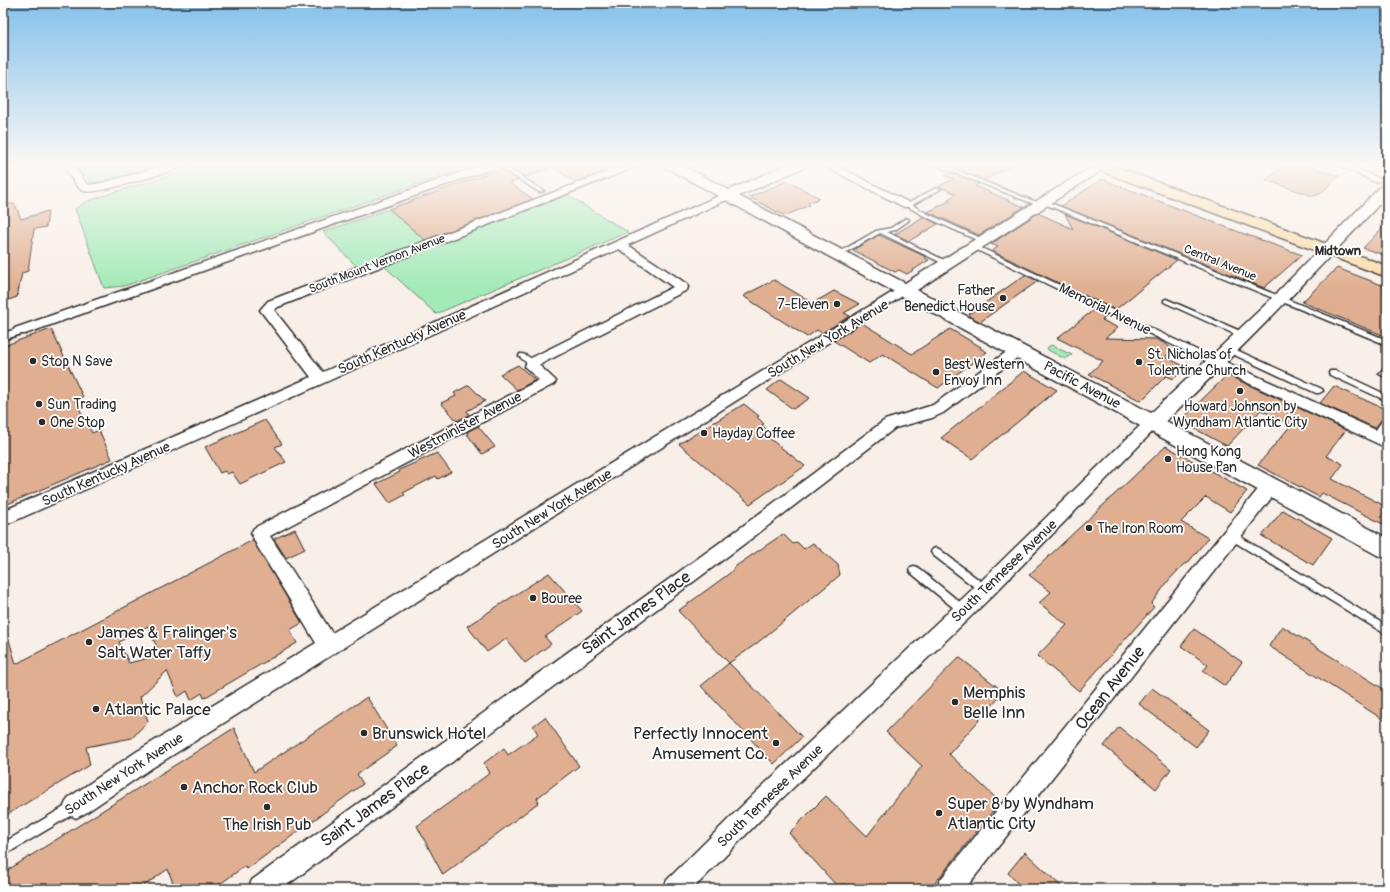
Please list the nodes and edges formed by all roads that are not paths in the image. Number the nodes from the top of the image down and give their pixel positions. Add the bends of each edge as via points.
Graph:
1 (377, 206) edge
2 (530, 206) edge
3 (706, 206) edge
4 (746, 206) edge
5 (909, 206) edge
6 (1040, 206) edge
7 (1047, 206) edge
8 (1209, 206) edge
9 (1364, 206) edge
10 (906, 220) dead end
11 (881, 231) junction
12 (619, 244) junction
13 (979, 244) junction
14 (1328, 250) junction
15 (839, 254) junction
16 (948, 264) junction
17 (1387, 272) edge
18 (906, 290) junction
19 (1281, 300) junction
20 (1166, 301) dead end
21 (20, 331) joint
22 (1245, 336) junction
23 (3, 337) edge
24 (1387, 343) edge
25 (1230, 350) junction
26 (1017, 351) junction
27 (1217, 363) junction
28 (1387, 370) edge
29 (1333, 373) dead end
30 (1387, 376) edge
31 (321, 379) junction
32 (1319, 391) dead end
33 (1387, 398) edge
34 (1387, 420) edge
35 (1153, 422) junction
36 (1381, 439) edge
37 (1270, 487) junction
38 (3, 520) edge
39 (1231, 535) junction
40 (1387, 549) edge
41 (936, 552) dead end
42 (914, 570) dead end
43 (985, 590) junction
44 (964, 611) junction
45 (1387, 632) edge
46 (329, 646) junction
47 (76, 806) joint
48 (3, 850) edge
49 (261, 889) edge
50 (676, 889) edge
51 (949, 889) edge

1 - 21 street
2 - 31 street, South Mount Vernon Avenue via 274,304 267,310
3 - 12 street, South Kentucky Avenue
4 - 15 street, Pacific Avenue
5 - 13 lane, Memorial Avenue
6 - 13 street, South New York Avenue
7 - 19 lane, Central Avenue
8 - 14 highway
9 - 14 street, South Tennesee Avenue
10 - 11 lane via 893,229
11 - 15 lane
11 - 16 lane
12 - 31 street, South Kentucky Avenue
12 - 46 street, Westminister Avenue via 682,287 527,360 550,381 260,533
13 - 16 street, South New York Avenue
13 - 27 lane, Memorial Avenue
14 - 17 highway
14 - 19 street, South Tennesee Avenue
15 - 18 street, Pacific Avenue
16 - 18 street, South New York Avenue
18 - 26 street, Pacific Avenue
18 - 46 street, South New York Avenue
19 - 22 street, South Tennesee Avenue
19 - 24 lane, Central Avenue
20 - 22 lane
21 - 23 street
22 - 25 street, South Tennesee Avenue
25 - 27 street, South Tennesee Avenue
25 - 32 lane
26 - 35 street, Pacific Avenue
26 - 49 street, Saint James Place via 938,409 890,424
27 - 35 street, South Tennesee Avenue
27 - 36 street, Memorial Avenue
28 - 30 lane via 1383,374
29 - 33 lane
31 - 38 street, South Kentucky Avenue
34 - 36 lane
35 - 37 street, Pacific Avenue
35 - 43 street, South Tennesee Avenue
37 - 39 street, Ocean Avenue
37 - 40 street, Pacific Avenue
39 - 45 lane
39 - 51 street, Ocean Avenue
41 - 43 lane
42 - 44 lane
43 - 44 street, South Tennesee Avenue
44 - 50 street, South Tennesee Avenue via 761,803
46 - 47 street, South New York Avenue via 144,760
47 - 48 lane, South New York Avenue

